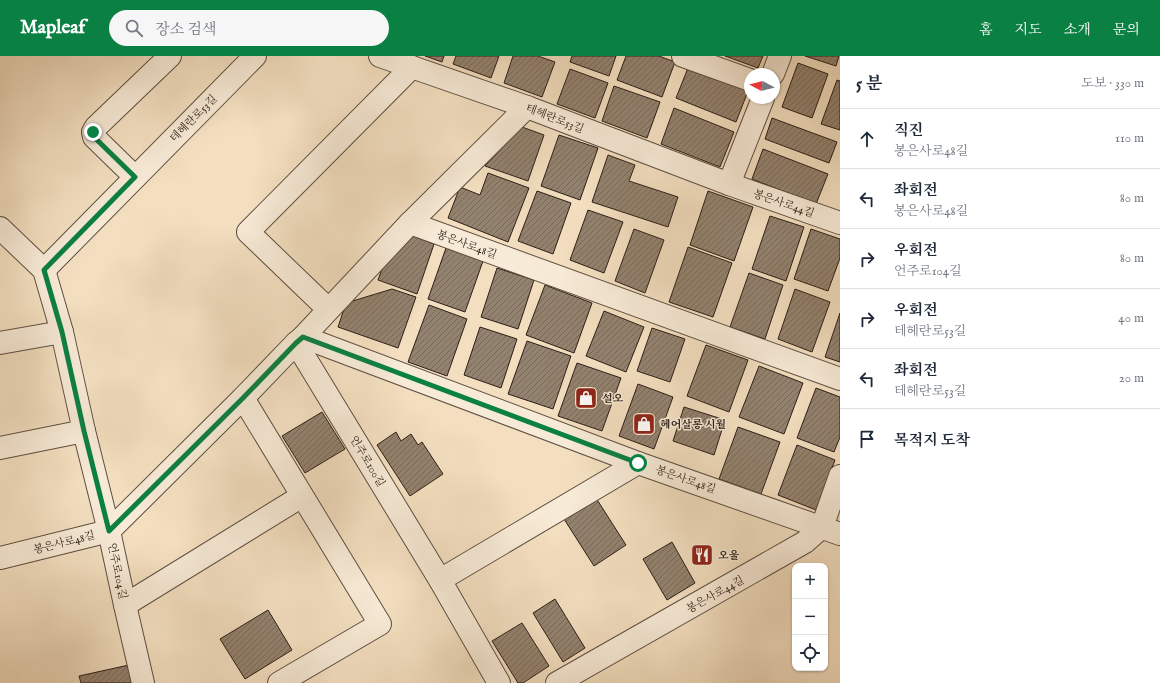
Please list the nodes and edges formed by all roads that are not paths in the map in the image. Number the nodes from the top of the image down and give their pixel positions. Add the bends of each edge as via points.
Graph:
1 (170, 56) edge
2 (380, 56) edge
3 (683, 56) edge
4 (780, 56) edge
5 (251, 57) edge
6 (412, 67) junction
7 (775, 68) edge
8 (744, 78) edge
9 (761, 104) edge
10 (527, 107) junction
11 (135, 177) junction
12 (729, 184) junction
13 (410, 223) junction
14 (840, 223) edge
15 (1, 230) edge
16 (44, 270) junction
17 (328, 309) junction
18 (62, 332) junction
19 (300, 340) junction
20 (0, 343) edge
21 (840, 380) edge
22 (243, 398) junction
23 (84, 431) junction
24 (0, 448) edge
25 (638, 463) junction
26 (840, 476) edge
27 (302, 496) junction
28 (109, 531) junction
29 (831, 531) edge
30 (0, 558) edge
31 (440, 580) junction
32 (125, 605) junction
33 (143, 683) edge
34 (279, 683) edge
35 (499, 683) edge
36 (557, 683) edge

1 - 11 street via 93,132 94,137
2 - 6 street, 테헤란로53길
3 - 8 street
4 - 7 street
5 - 11 street, 테헤란로53길
6 - 10 street, 테헤란로53길
6 - 17 street via 248,232
9 - 12 street
10 - 12 street, 테헤란로53길
10 - 13 street, 봉은사로48길
11 - 16 street, 테헤란로53길
12 - 14 street, 봉은사로44길
13 - 17 street, 봉은사로48길
13 - 21 street, 봉은사로48길
15 - 16 street, 언주로104길
16 - 18 street, 언주로104길
17 - 19 street, 봉은사로48길
18 - 20 street
18 - 23 street, 언주로104길
19 - 22 street, 봉은사로48길
19 - 25 street, 봉은사로48길
19 - 31 street, 언주로100길
22 - 27 street
22 - 28 street, 봉은사로48길
23 - 24 street
23 - 28 street, 언주로104길
25 - 29 street, 봉은사로48길
25 - 31 street
26 - 29 street, 봉은사로44길
27 - 32 street, 언주로104길
27 - 34 street via 380,624
28 - 30 street, 봉은사로48길
28 - 32 street, 언주로104길
29 - 36 street, 봉은사로44길 via 805,542
31 - 35 street, 언주로100길
32 - 33 street, 언주로104길

